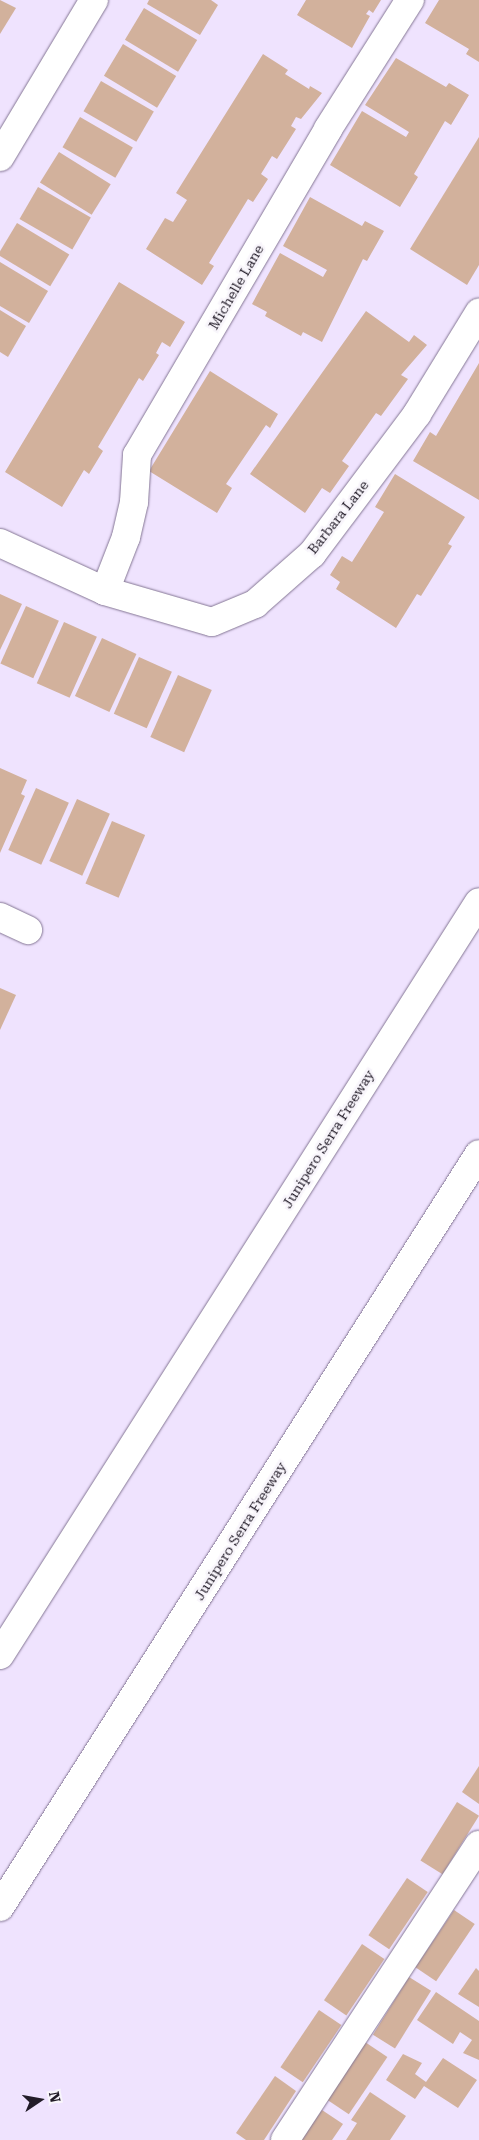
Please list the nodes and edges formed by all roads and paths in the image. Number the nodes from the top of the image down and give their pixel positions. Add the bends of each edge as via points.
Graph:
1 (94, 0) edge
2 (410, 0) edge
3 (0, 157) edge
4 (479, 313) edge
5 (0, 543) edge
6 (105, 591) junction
7 (479, 902) edge
8 (0, 917) edge
9 (28, 930) dead end
10 (479, 1154) edge
11 (0, 1655) edge
12 (479, 1845) edge
13 (0, 1908) edge
14 (285, 2140) edge

1 - 3 main road
2 - 6 main road, Michelle Lane via 328,129 137,455 134,502 126,537
4 - 6 main road, Barbara Lane via 417,414 312,554 255,604 212,622
5 - 6 main road, Barbara Lane
7 - 11 main road, Junipero Serra Freeway
8 - 9 main road
10 - 13 main road, Junipero Serra Freeway
12 - 14 main road

